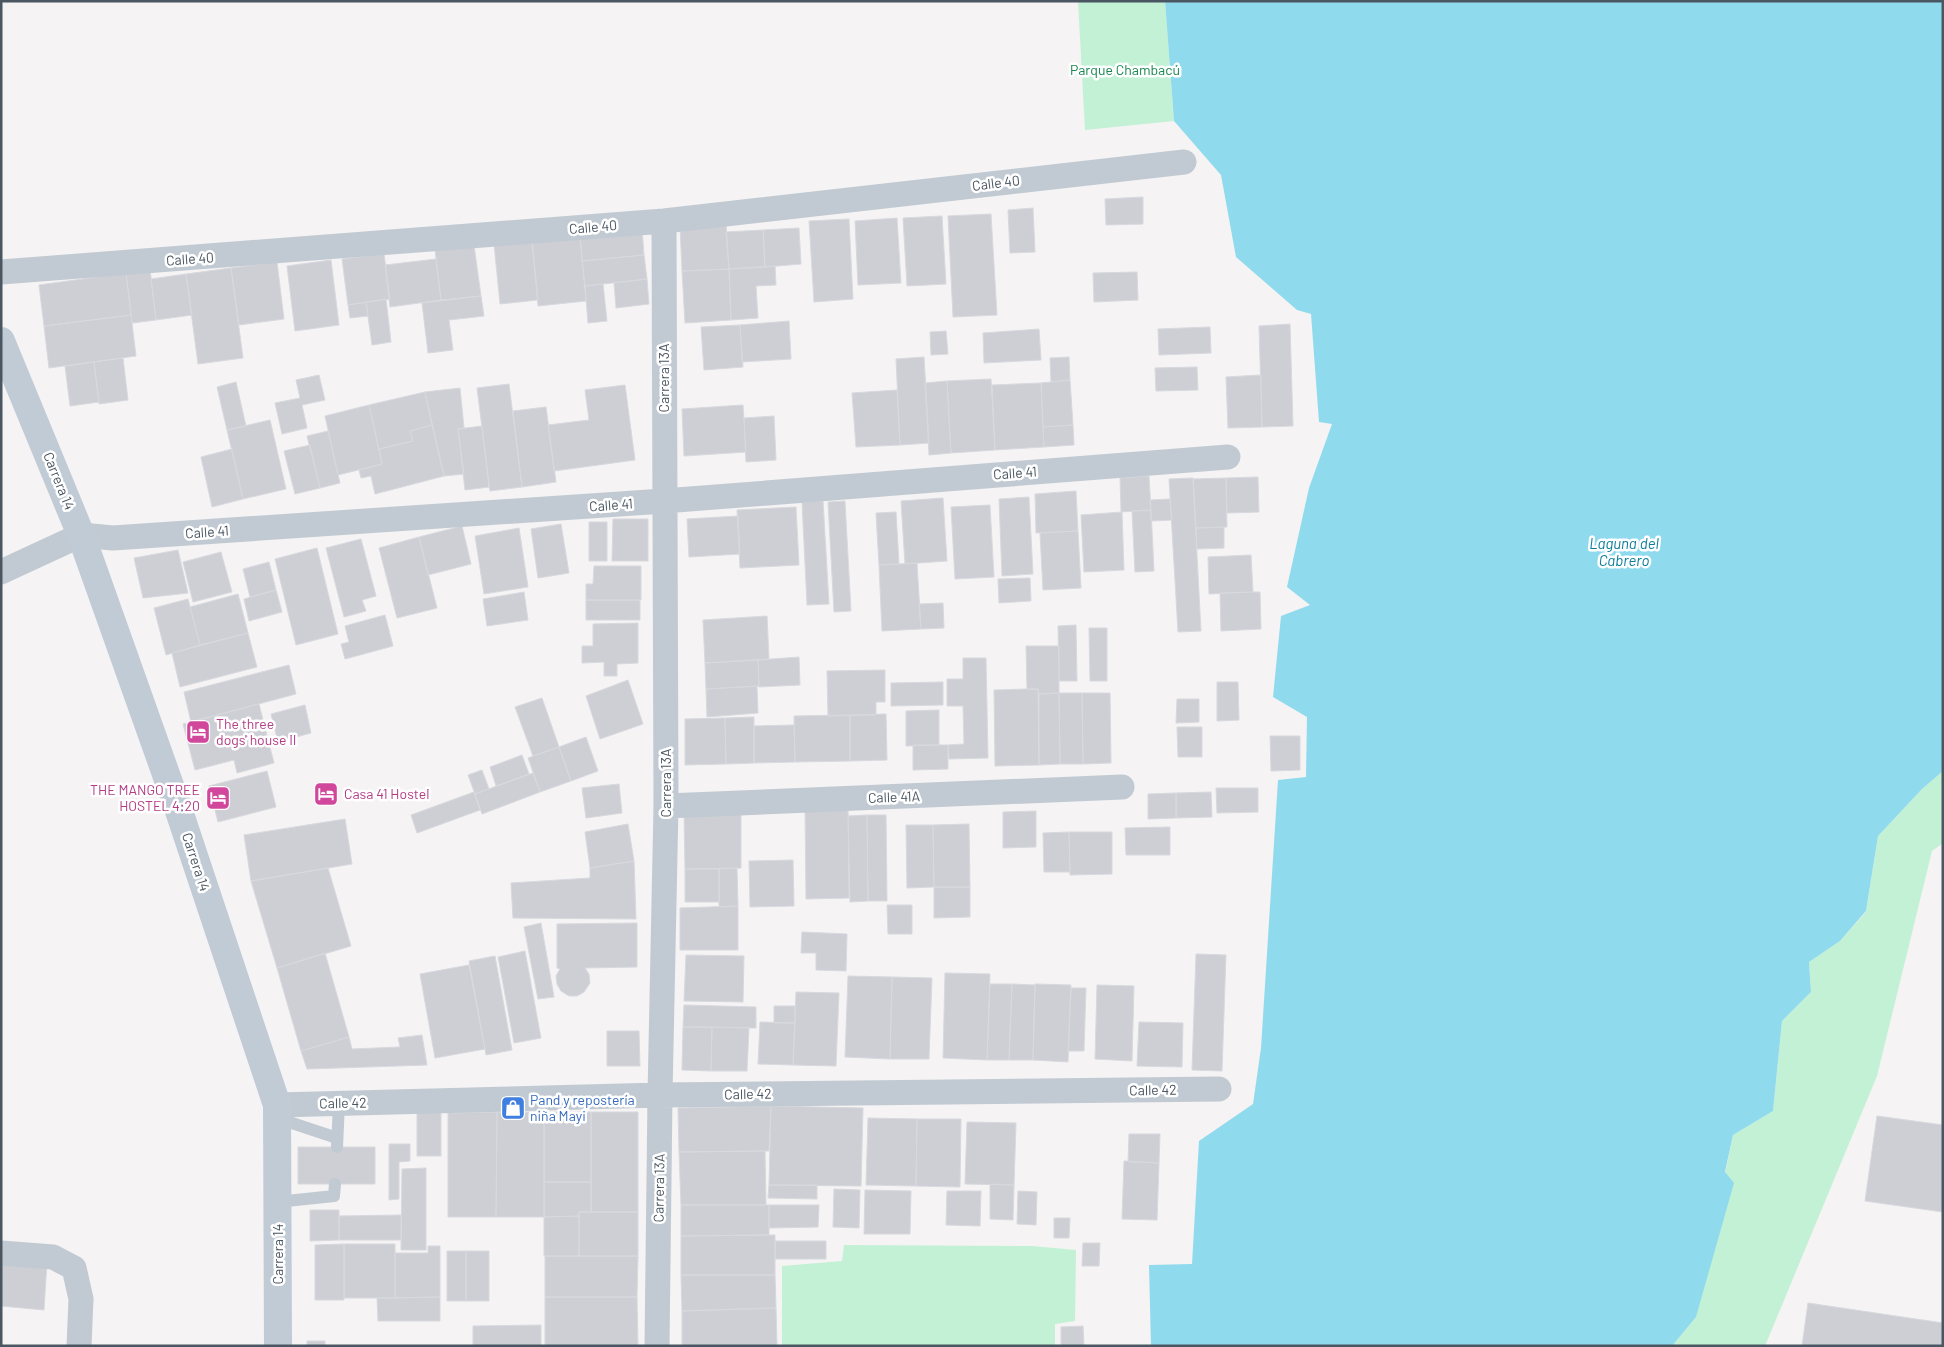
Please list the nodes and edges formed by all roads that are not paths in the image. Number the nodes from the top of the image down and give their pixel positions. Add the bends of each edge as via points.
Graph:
1 (1184, 162) dead end
2 (664, 221) junction
3 (1, 272) edge
4 (1, 341) edge
5 (1228, 457) dead end
6 (664, 501) junction
7 (82, 535) junction
8 (1, 572) edge
9 (1122, 787) dead end
10 (666, 806) junction
11 (1219, 1089) dead end
12 (660, 1095) junction
13 (338, 1103) junction
14 (277, 1111) junction
15 (335, 1184) dead end
16 (278, 1202) junction
17 (1, 1253) edge
18 (79, 1346) edge
19 (278, 1346) edge
20 (657, 1346) edge

1 - 2 street, Calle 40
2 - 3 street, Calle 40
2 - 6 street, Carrera 13A
4 - 7 main road, Carrera 14
5 - 6 street, Calle 41
6 - 7 street, Calle 41 via 113,538
6 - 10 street, Carrera 13A
7 - 8 street
7 - 14 main road, Carrera 14 via 178,808
9 - 10 street, Calle 41A
10 - 12 street, Carrera 13A
11 - 12 street, Calle 42
12 - 13 street, Calle 42
12 - 20 street, Carrera 13A
13 - 14 street, Calle 42
13 - 14 lane via 337,1142
14 - 16 main road, Carrera 14
15 - 16 lane via 334,1196
16 - 19 main road, Carrera 14
17 - 18 street via 52,1257 74,1268 81,1299

